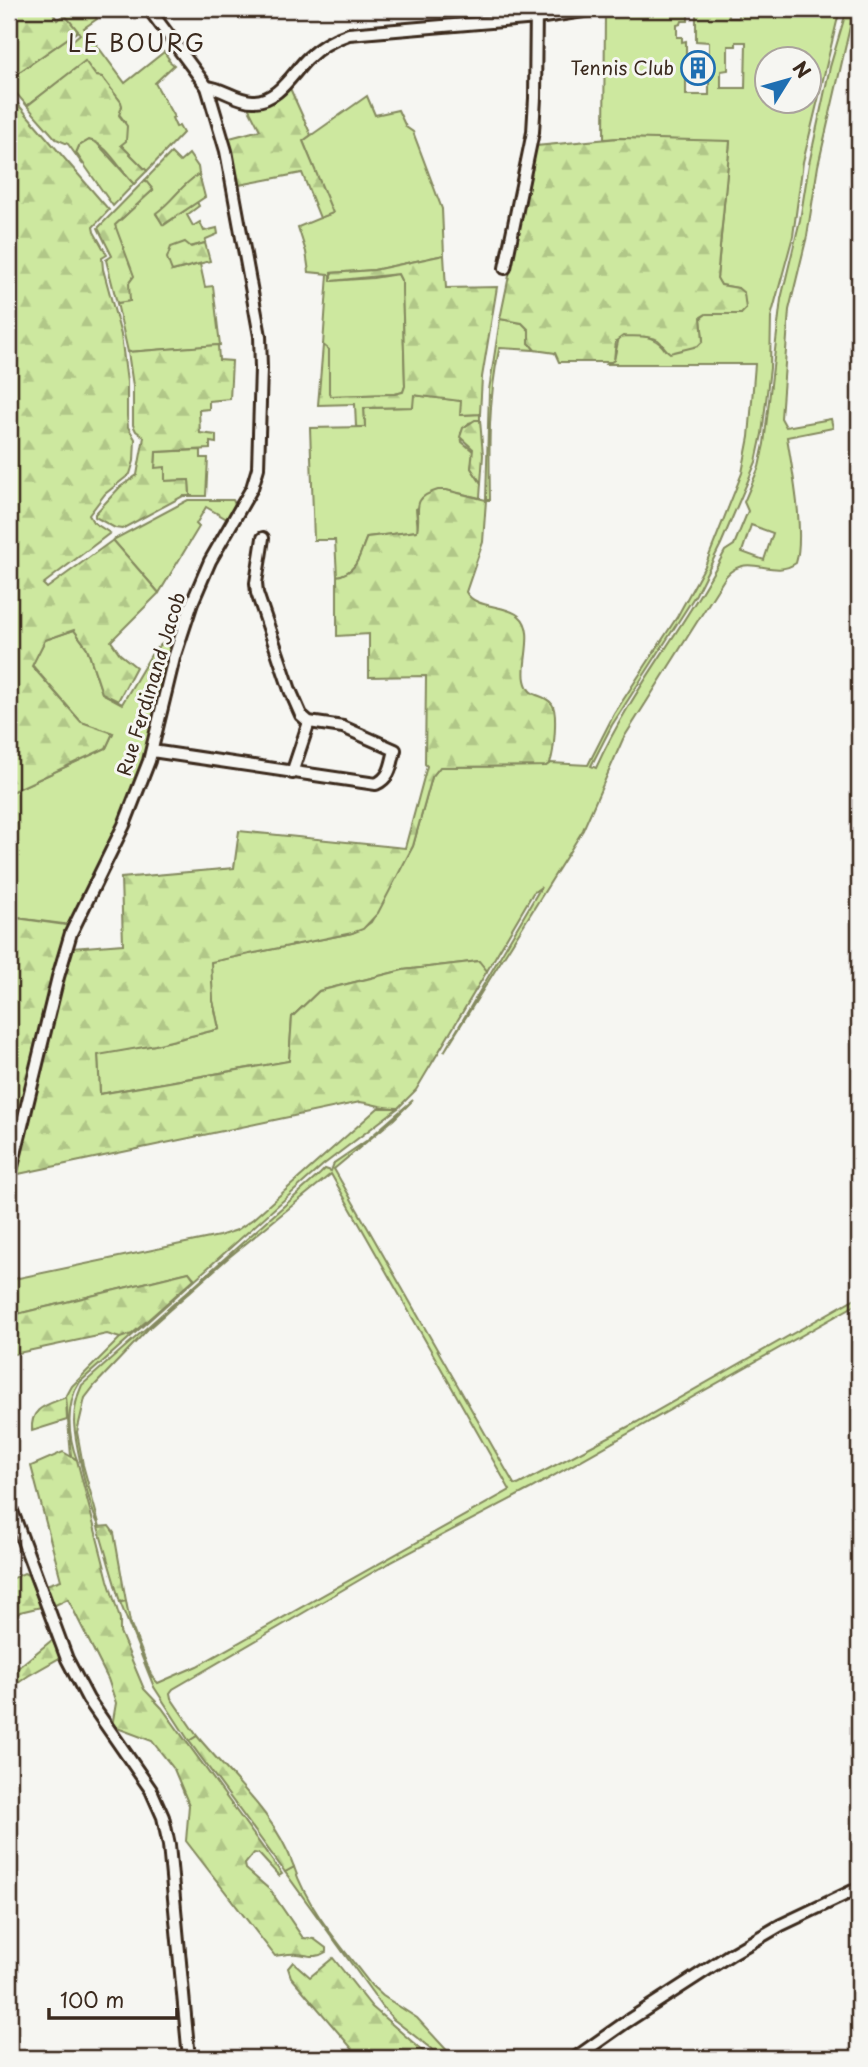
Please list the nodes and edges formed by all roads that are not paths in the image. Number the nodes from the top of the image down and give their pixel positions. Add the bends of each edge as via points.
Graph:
1 (149, 9) edge
2 (597, 9) edge
3 (536, 13) edge
4 (207, 87) junction
5 (505, 268) dead end
6 (263, 538) dead end
7 (309, 722) junction
8 (152, 751) junction
9 (292, 773) junction
10 (9, 1179) edge
11 (9, 1503) edge
12 (859, 1888) edge
13 (189, 2058) edge
14 (575, 2058) edge

1 - 4 street, Rue Ferdinand Jacob
2 - 3 street
3 - 4 street via 343,36 309,57 279,90 261,101 245,101
3 - 5 street via 533,132
4 - 8 street, Rue Ferdinand Jacob via 230,169 260,336 258,468 192,603
6 - 7 street via 257,593 290,690
7 - 9 street
7 - 9 street via 343,727 395,750 390,773 376,784
8 - 9 street
8 - 10 street, Rue Ferdinand Jacob via 124,825 71,933
11 - 13 street via 67,1660 88,1699 151,1790 163,1817
12 - 14 street via 781,1924

